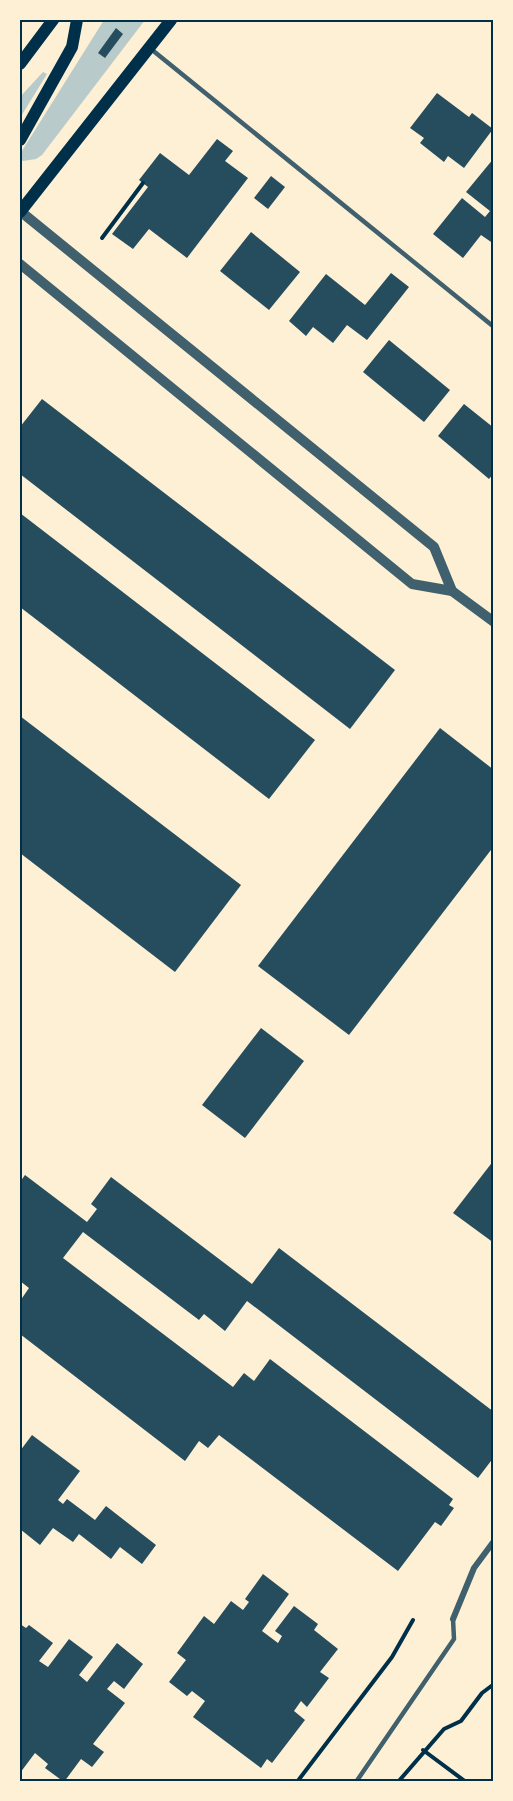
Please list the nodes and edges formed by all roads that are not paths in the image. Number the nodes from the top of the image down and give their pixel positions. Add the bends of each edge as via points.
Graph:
1 (53, 20) edge
2 (77, 20) edge
3 (171, 20) edge
4 (149, 47) junction
5 (20, 64) edge
6 (20, 140) edge
7 (20, 211) edge
8 (20, 264) edge
9 (494, 327) edge
10 (452, 591) junction
11 (494, 622) edge
12 (494, 1542) edge
13 (453, 1619) joint
14 (356, 1782) edge

1 - 5 main road
2 - 6 main road via 72,47
3 - 4 main road
4 - 7 main road
4 - 9 lane
7 - 10 street via 434,547
8 - 10 street via 412,584
10 - 11 street
12 - 13 street via 474,1568
13 - 14 lane via 454,1640

